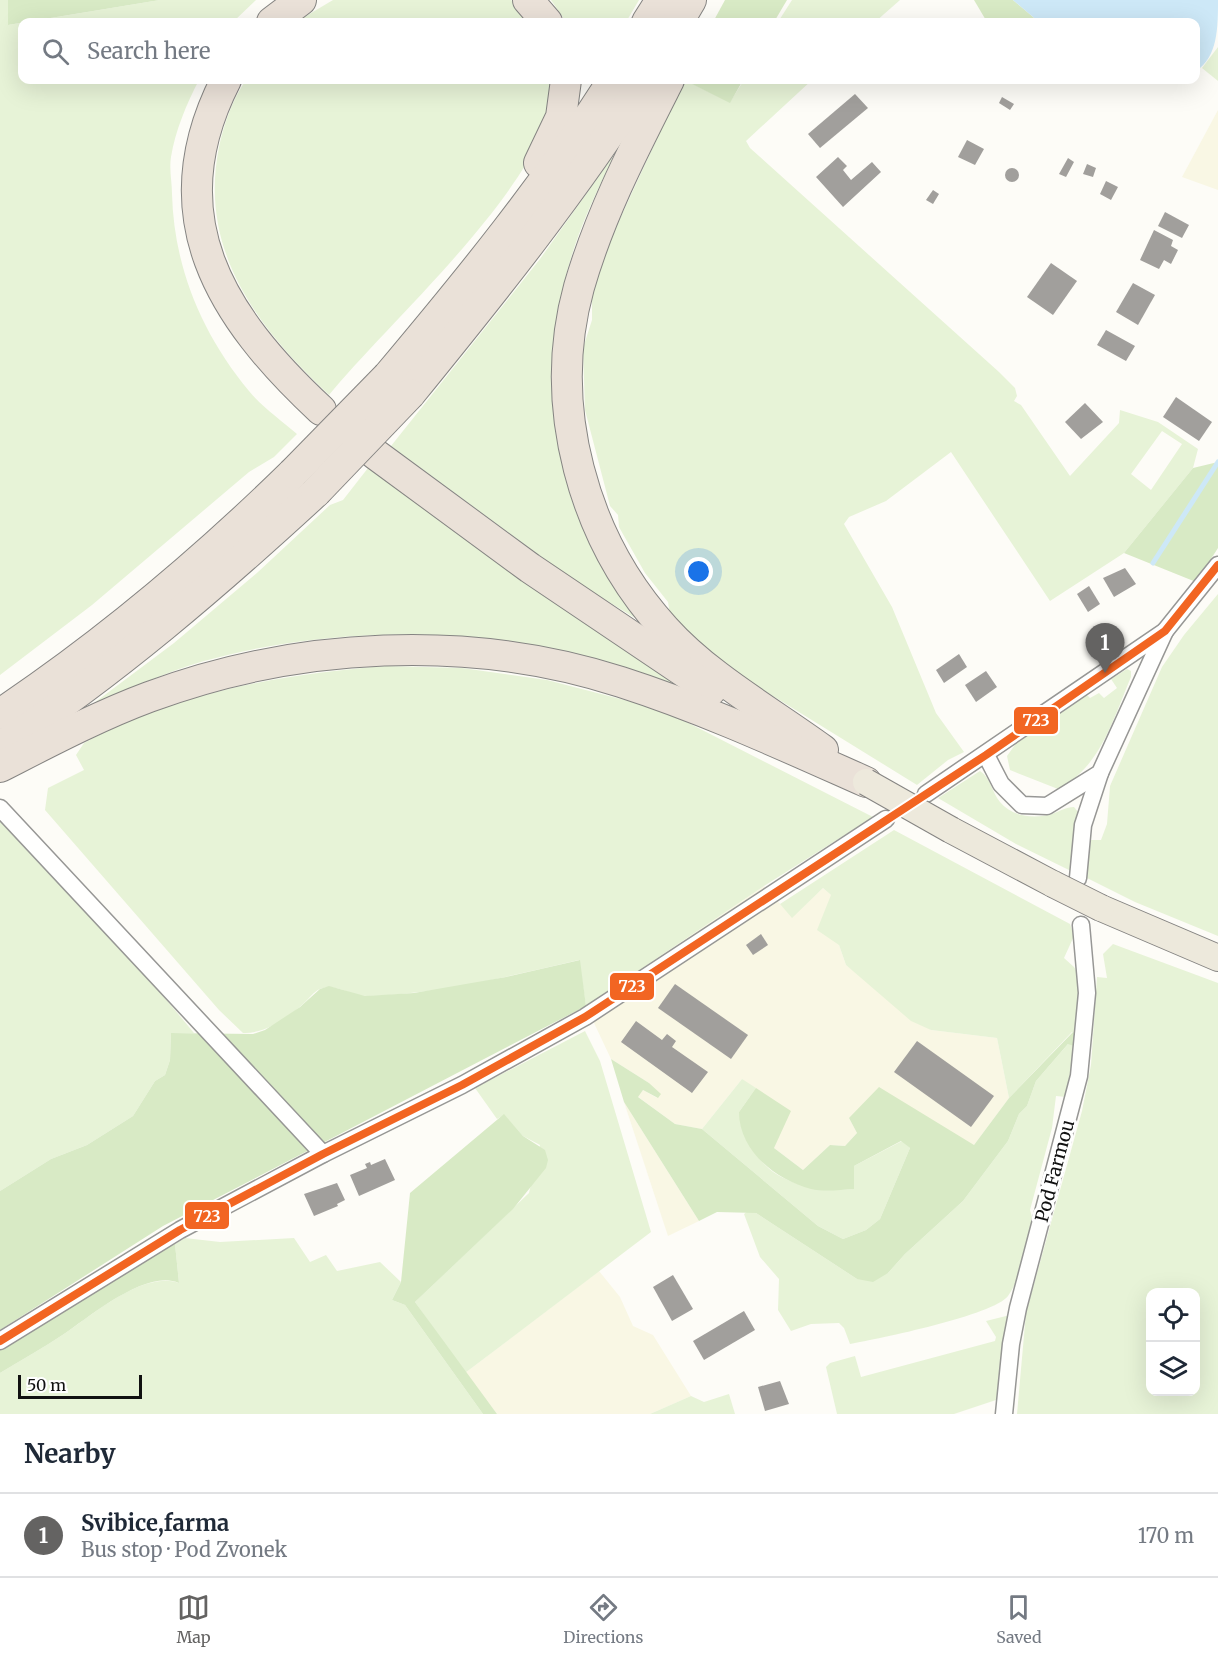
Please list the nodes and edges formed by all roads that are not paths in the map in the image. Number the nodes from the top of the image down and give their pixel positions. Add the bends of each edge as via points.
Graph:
1 (301, 0) edge
2 (528, 0) edge
3 (661, 0) edge
4 (691, 0) edge
5 (708, 0) edge
6 (277, 18) edge
7 (544, 18) edge
8 (650, 18) edge
9 (680, 18) edge
10 (700, 18) edge
11 (224, 84) edge
12 (566, 84) edge
13 (610, 84) edge
14 (642, 84) edge
15 (667, 84) edge
16 (487, 258) junction
17 (399, 385) junction
18 (321, 410) dead end
19 (375, 454) dead end
20 (1218, 565) edge
21 (1166, 631) junction
22 (0, 714) edge
23 (0, 747) edge
24 (986, 755) junction
25 (0, 766) edge
26 (1100, 773) junction
27 (866, 782) junction
28 (926, 794) dead end
29 (0, 808) edge
30 (886, 819) dead end
31 (1078, 878) dead end
32 (1081, 926) dead end
33 (1218, 958) edge
34 (323, 1154) junction
35 (0, 1341) edge
36 (1004, 1414) edge

1 - 6 highway
2 - 7 highway
3 - 8 highway
4 - 9 highway
5 - 10 highway
11 - 18 highway via 208,118 200,158 201,230 209,264 244,328 267,357
12 - 16 highway via 555,134
13 - 16 highway
14 - 17 highway via 536,237
15 - 27 highway via 609,204 579,290 570,334 567,380 579,469 592,513 612,554 636,594 666,630 706,666
16 - 17 highway
17 - 22 highway, bridge via 293,473 154,600
17 - 23 highway, bridge via 316,492 171,622
19 - 27 highway via 530,568 691,678
20 - 21 street
21 - 24 street
21 - 26 street
24 - 26 street via 1001,784 1022,805 1047,806
24 - 28 street
25 - 27 highway via 94,720 206,678 324,656 443,652 562,666 620,681 730,722
26 - 31 street via 1083,825
27 - 33 main road, bridge via 1053,884
29 - 34 street
30 - 34 street via 585,1017 462,1085
32 - 36 street, Pod Farmou via 1087,993 1079,1076 1018,1308
34 - 35 street via 180,1230

